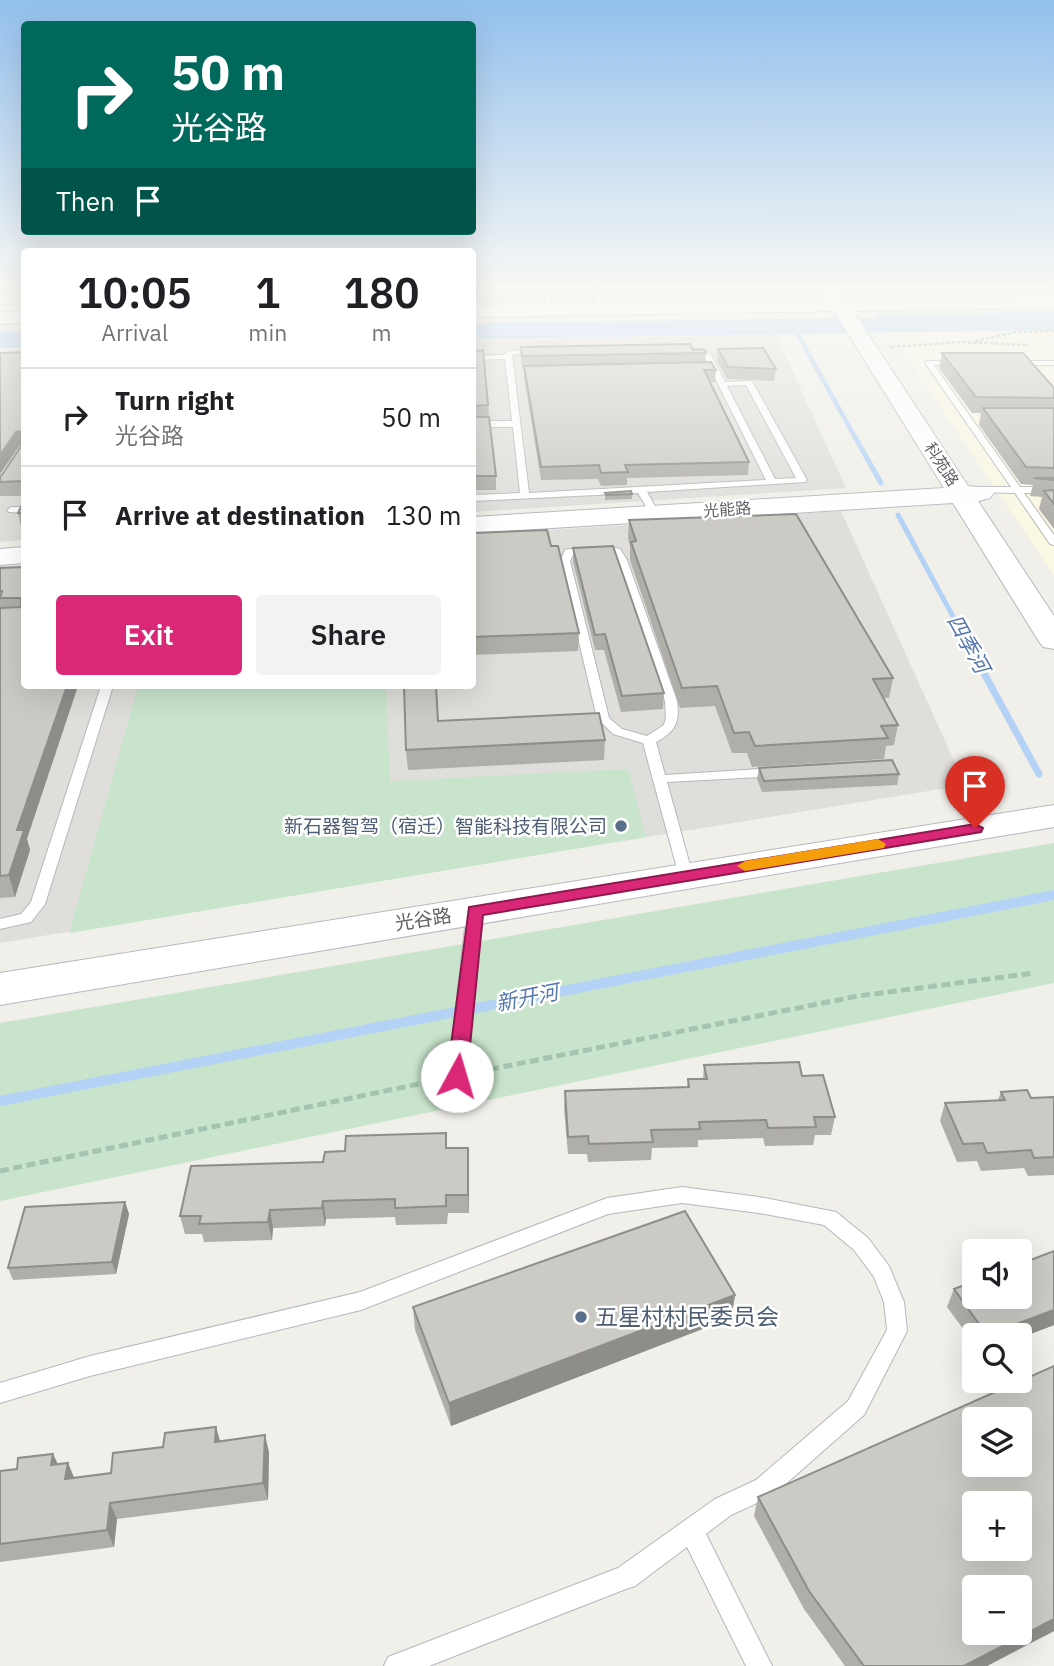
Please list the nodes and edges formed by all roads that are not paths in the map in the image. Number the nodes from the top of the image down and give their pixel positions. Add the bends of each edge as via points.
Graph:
1 (510, 366) edge
2 (712, 366) edge
3 (889, 366) edge
4 (931, 366) edge
5 (700, 369) edge
6 (713, 369) junction
7 (524, 372) edge
8 (510, 373) junction
9 (722, 384) junction
10 (968, 419) junction
11 (980, 419) edge
12 (516, 424) junction
13 (476, 425) edge
14 (772, 482) junction
15 (640, 490) junction
16 (1017, 490) junction
17 (1054, 490) edge
18 (973, 492) junction
19 (525, 496) junction
20 (476, 498) edge
21 (1026, 503) junction
22 (1040, 503) edge
23 (12, 510) dead end
24 (21, 510) edge
25 (654, 513) junction
26 (476, 525) edge
27 (1054, 542) edge
28 (21, 555) edge
29 (0, 557) edge
30 (1054, 605) edge
31 (1054, 640) edge
32 (106, 689) edge
33 (649, 740) junction
34 (797, 771) edge
35 (659, 779) junction
36 (1054, 816) edge
37 (686, 876) junction
38 (475, 911) junction
39 (0, 924) edge
40 (0, 989) edge
41 (457, 1076) road end
42 (0, 1393) edge
43 (692, 1531) junction
44 (397, 1666) edge
45 (759, 1666) edge

1 - 8 lane
2 - 6 lane
3 - 18 street, 科苑路
4 - 10 lane
5 - 6 lane
6 - 9 lane
7 - 8 lane
8 - 12 lane
9 - 14 lane
9 - 14 lane via 749,383 802,480
10 - 11 lane
10 - 16 lane
12 - 13 lane
12 - 19 lane
14 - 15 lane
15 - 19 lane
15 - 25 lane
16 - 17 lane
16 - 18 lane
16 - 21 lane
18 - 25 street, 光能路
18 - 30 street, 科苑路
18 - 31 street, 科苑路
19 - 20 lane
21 - 22 lane
21 - 27 lane
23 - 24 lane
25 - 26 street, 光能路
28 - 29 street
32 - 39 lane via 38,904 26,918
33 - 33 lane via 668,731 674,720 622,560 615,551 569,552 565,561 603,718 624,736
33 - 35 lane
34 - 35 lane
35 - 37 lane
36 - 37 street, 光谷路
37 - 38 street, 光谷路
38 - 40 street, 光谷路
38 - 41 lane
42 - 43 lane via 90,1366 361,1301 607,1206 682,1195 829,1219 861,1244 882,1272 894,1302 897,1331 856,1408 764,1488 723,1507
43 - 44 lane via 626,1577
43 - 45 lane

